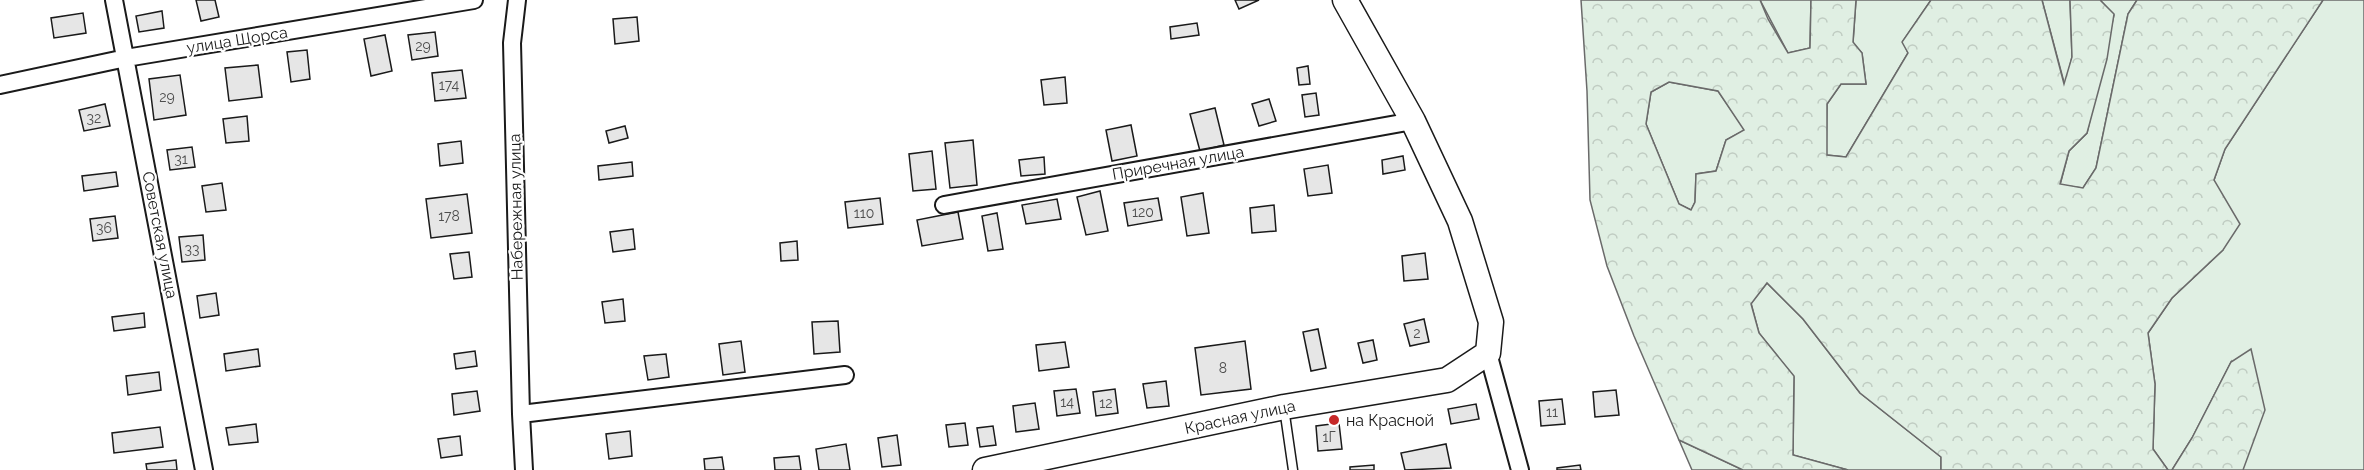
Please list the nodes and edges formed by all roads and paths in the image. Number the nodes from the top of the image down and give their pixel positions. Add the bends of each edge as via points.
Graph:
1 (114, 0) edge
2 (474, 0) edge
3 (517, 0) edge
4 (1345, 0) edge
5 (126, 58) junction
6 (0, 84) edge
7 (1413, 121) junction
8 (944, 205) dead end
9 (1488, 353) junction
10 (845, 375) dead end
11 (1284, 407) junction
12 (521, 414) junction
13 (204, 470) edge
14 (524, 470) edge
15 (985, 470) edge
16 (1293, 470) edge
17 (1520, 470) edge

1 - 5 street, Советская улица
2 - 5 street, улица Щорса
3 - 12 street, Набережная улица via 512,43
4 - 7 street
5 - 6 street, улица Щорса
5 - 13 street, Советская улица
7 - 8 street, Приречная улица
7 - 9 street via 1460,220 1491,322
9 - 11 street, Красная улица via 1447,380
9 - 17 street
10 - 12 street
11 - 15 street, Красная улица
11 - 16 lane
12 - 14 street, Набережная улица

